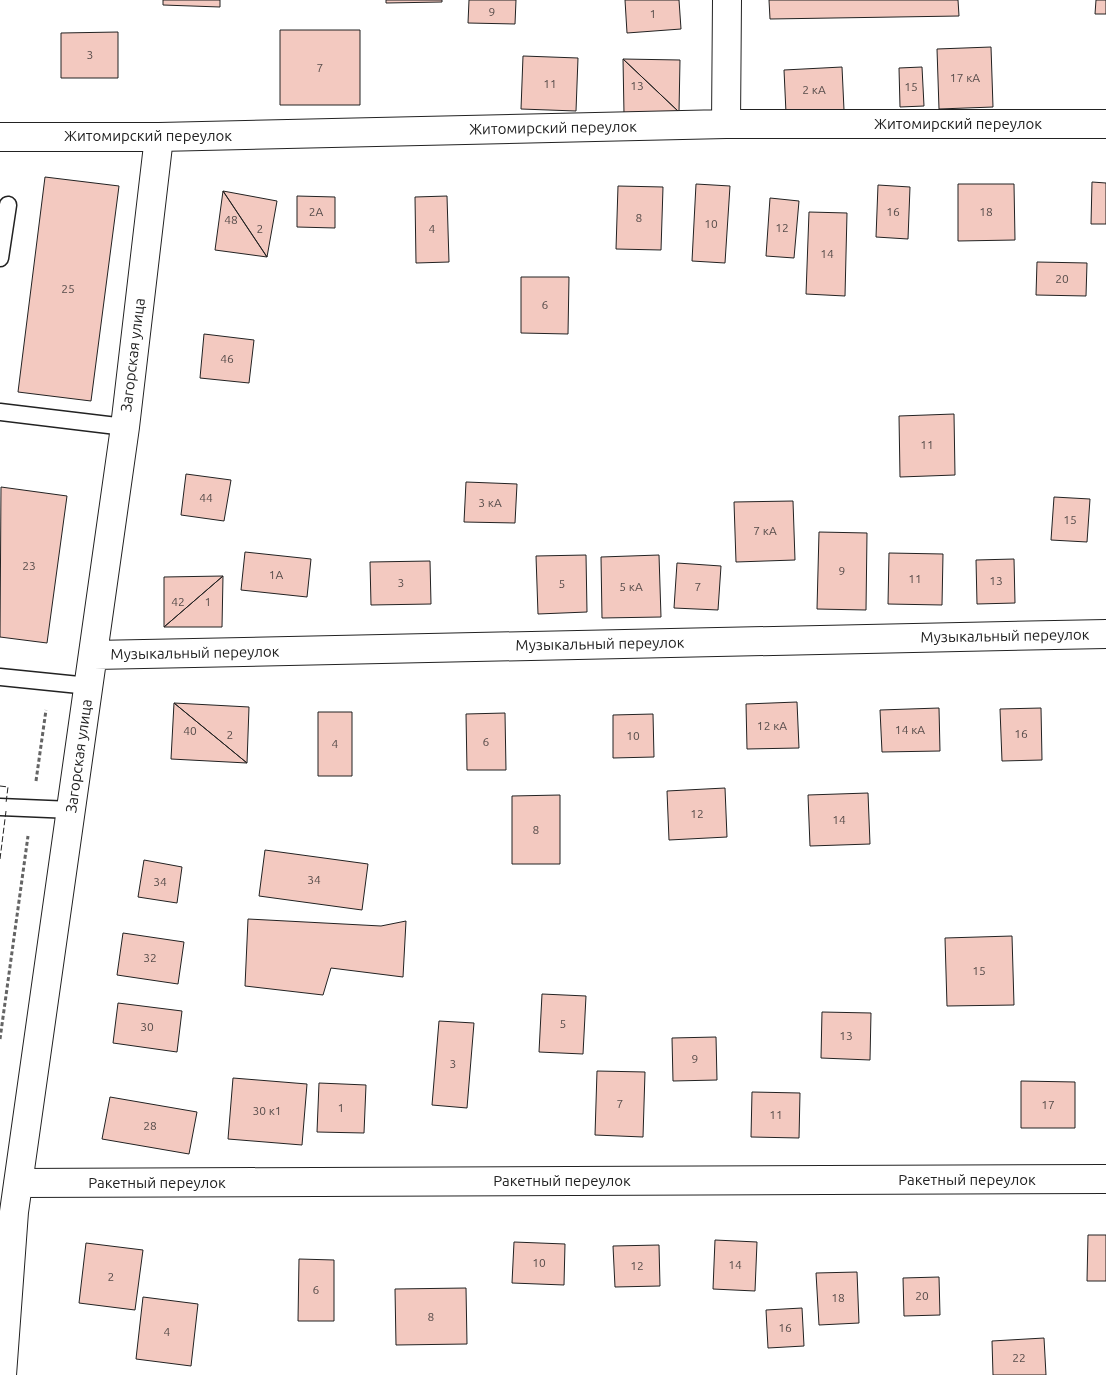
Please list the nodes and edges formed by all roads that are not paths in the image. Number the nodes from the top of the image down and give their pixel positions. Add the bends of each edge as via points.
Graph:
1 (727, 0) edge
2 (726, 124) junction
3 (1106, 124) edge
4 (0, 137) edge
5 (159, 138) junction
6 (8, 205) dead end
7 (0, 258) edge
8 (0, 412) edge
9 (125, 426) junction
10 (1106, 634) edge
11 (94, 655) junction
12 (0, 677) edge
13 (89, 686) junction
14 (0, 807) edge
15 (72, 810) junction
16 (1106, 1179) edge
17 (18, 1183) junction
18 (7, 1212) edge
19 (2, 1375) edge

1 - 2 street
2 - 3 street, Житомирский переулок
2 - 5 street, Житомирский переулок
4 - 5 street, Житомирский переулок
5 - 9 street, Загорская улица
6 - 7 lane
8 - 9 lane
9 - 11 street, Загорская улица
10 - 11 street, Музыкальный переулок
11 - 13 street, Загорская улица
12 - 13 lane
13 - 15 street, Загорская улица
14 - 15 lane
15 - 17 street, Загорская улица
16 - 17 street, Ракетный переулок
17 - 18 street, Загорская улица
18 - 19 street, Загорская улица

